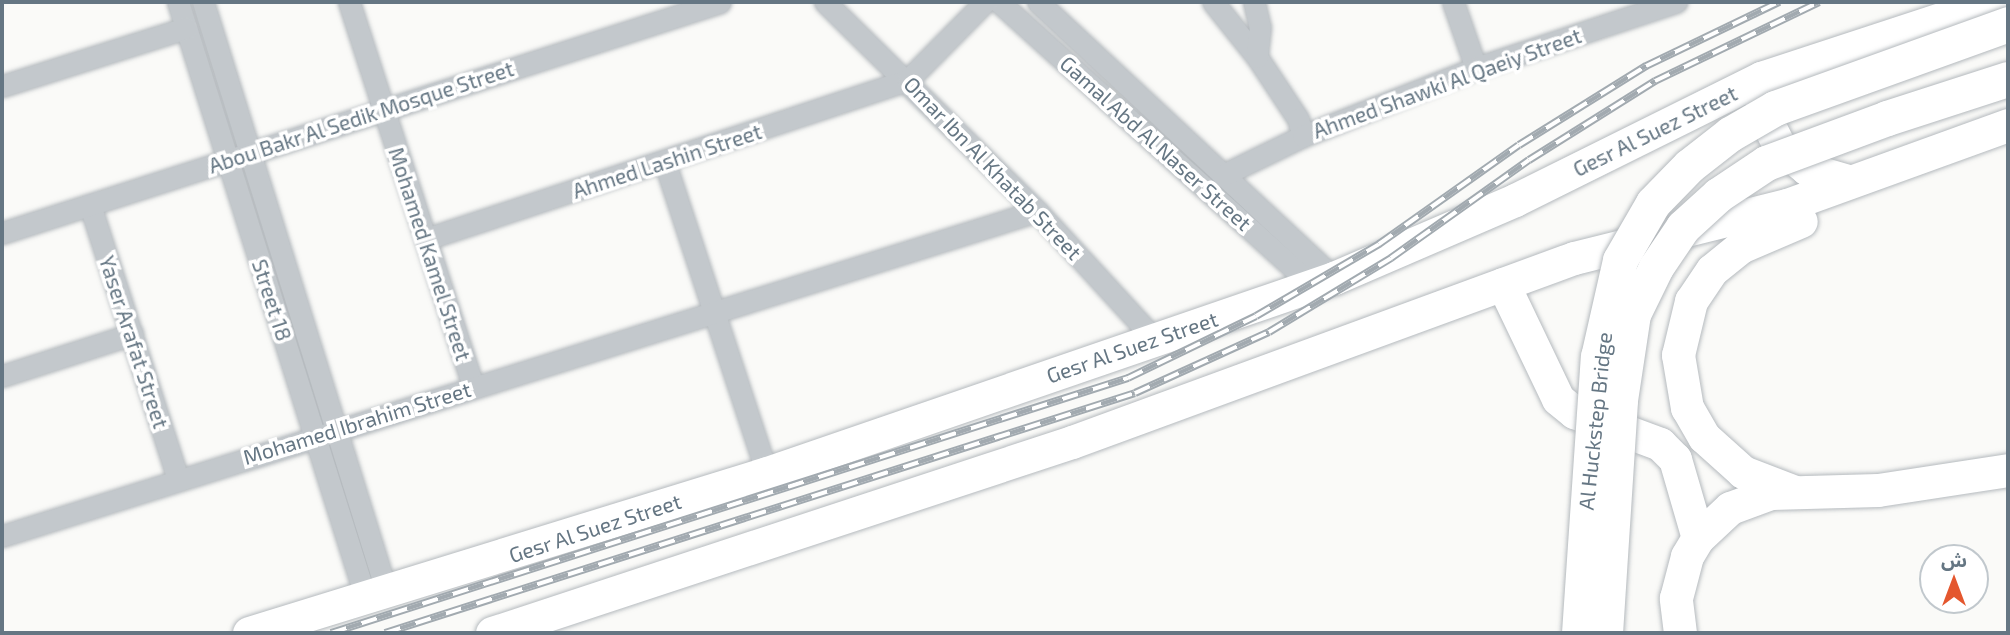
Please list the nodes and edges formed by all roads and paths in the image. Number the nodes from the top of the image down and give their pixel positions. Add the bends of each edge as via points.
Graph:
1 (178, 2) edge
2 (203, 2) edge
3 (349, 2) edge
4 (720, 2) edge
5 (825, 2) edge
6 (985, 2) edge
7 (999, 2) edge
8 (1038, 2) edge
9 (1213, 2) edge
10 (1254, 2) edge
11 (1453, 2) edge
12 (1676, 2) edge
13 (1992, 2) edge
14 (1648, 6) edge
15 (2008, 24) edge
16 (186, 28) junction
17 (1257, 57) junction
18 (1476, 68) junction
19 (1761, 78) junction
20 (2008, 79) edge
21 (908, 80) junction
22 (2, 86) edge
23 (384, 108) junction
24 (2008, 125) edge
25 (1658, 128) junction
26 (1303, 136) junction
27 (251, 152) junction
28 (227, 159) junction
29 (1913, 160) junction
30 (665, 163) junction
31 (1223, 175) junction
32 (1848, 181) junction
33 (90, 205) junction
34 (1037, 211) junction
35 (1710, 223) junction
36 (2, 233) edge
37 (426, 239) junction
38 (1323, 281) junction
39 (1503, 284) junction
40 (714, 312) junction
41 (132, 334) junction
42 (1156, 340) junction
43 (2, 376) edge
44 (473, 386) junction
45 (337, 429) junction
46 (315, 436) junction
47 (2008, 470) edge
48 (767, 473) junction
49 (178, 479) junction
50 (1792, 491) junction
51 (2, 536) edge
52 (1698, 538) junction
53 (377, 596) junction
54 (249, 633) edge
55 (492, 633) edge
56 (1579, 633) edge
57 (1605, 633) edge
58 (1680, 633) edge

1 - 16 street, Street 18
2 - 27 street, Street 18
3 - 23 street, Mohamed Kamel Street
4 - 23 street, Abou Bakr Al Sedik Mosque Street
5 - 21 street, Omar Ibn Al Khatab Street
6 - 21 street
7 - 38 street, Gamal Abd Al Naser Street
8 - 31 street, Gamal Abd Al Naser Street
9 - 17 street
10 - 17 street via 1260,27
11 - 18 street
12 - 14 street, Ahmed Shawki Al Qaeiy Street
13 - 19 main road, Gesr Al Suez Street
14 - 18 street, Ahmed Shawki Al Qaeiy Street
15 - 56 highway, Al Huckstep Bridge, bridge via 1774,108 1689,166 1653,203 1620,261 1598,357
16 - 22 street
16 - 28 street, Street 18
17 - 26 street via 1298,119
18 - 26 street, Ahmed Shawki Al Qaeiy Street
19 - 25 main road, Gesr Al Suez Street
19 - 32 main road via 1763,114 1779,146 1807,169
20 - 57 highway, Al Huckstep Bridge, bridge via 1887,117 1766,163 1718,195 1683,227 1633,314 1620,400
21 - 30 street, Ahmed Lashin Street
21 - 34 street, Omar Ibn Al Khatab Street
23 - 27 street, Abou Bakr Al Sedik Mosque Street
23 - 37 street, Mohamed Kamel Street
24 - 29 main road
25 - 35 main road via 1693,134 1716,159 1720,177
25 - 38 main road, Gesr Al Suez Street via 1515,200
26 - 31 street, Ahmed Shawki Al Qaeiy Street
27 - 28 street, Abou Bakr Al Sedik Mosque Street
27 - 45 street, Street 18
28 - 33 street, Abou Bakr Al Sedik Mosque Street
28 - 46 street, Street 18
29 - 32 main road
29 - 50 main road via 1910,171 1896,184 1740,247 1712,270 1684,318 1678,373 1695,423 1716,450 1743,472
30 - 37 street, Ahmed Lashin Street
30 - 40 street
31 - 38 street, Gamal Abd Al Naser Street
32 - 35 main road via 1787,205
33 - 36 street, Abou Bakr Al Sedik Mosque Street
33 - 41 street, Yaser Arafat Street
34 - 40 street, Mohamed Ibrahim Street
34 - 42 street, Omar Ibn Al Khatab Street
35 - 39 main road via 1619,244
37 - 44 street, Mohamed Kamel Street
38 - 42 main road, Gesr Al Suez Street
39 - 52 main road via 1558,399 1574,412 1649,438 1675,459
39 - 55 main road via 1072,442
40 - 44 street, Mohamed Ibrahim Street
40 - 48 street
41 - 43 street
41 - 49 street, Yaser Arafat Street
42 - 48 main road, Gesr Al Suez Street
44 - 45 street, Mohamed Ibrahim Street
45 - 46 street, Mohamed Ibrahim Street
45 - 53 street, Street 18
46 - 49 street, Mohamed Ibrahim Street
46 - 53 street, Street 18
47 - 50 main road via 1878,490
48 - 53 main road, Gesr Al Suez Street
49 - 51 street, Mohamed Ibrahim Street
50 - 52 main road via 1771,493 1730,508
52 - 58 main road via 1676,598
53 - 54 main road, Gesr Al Suez Street

